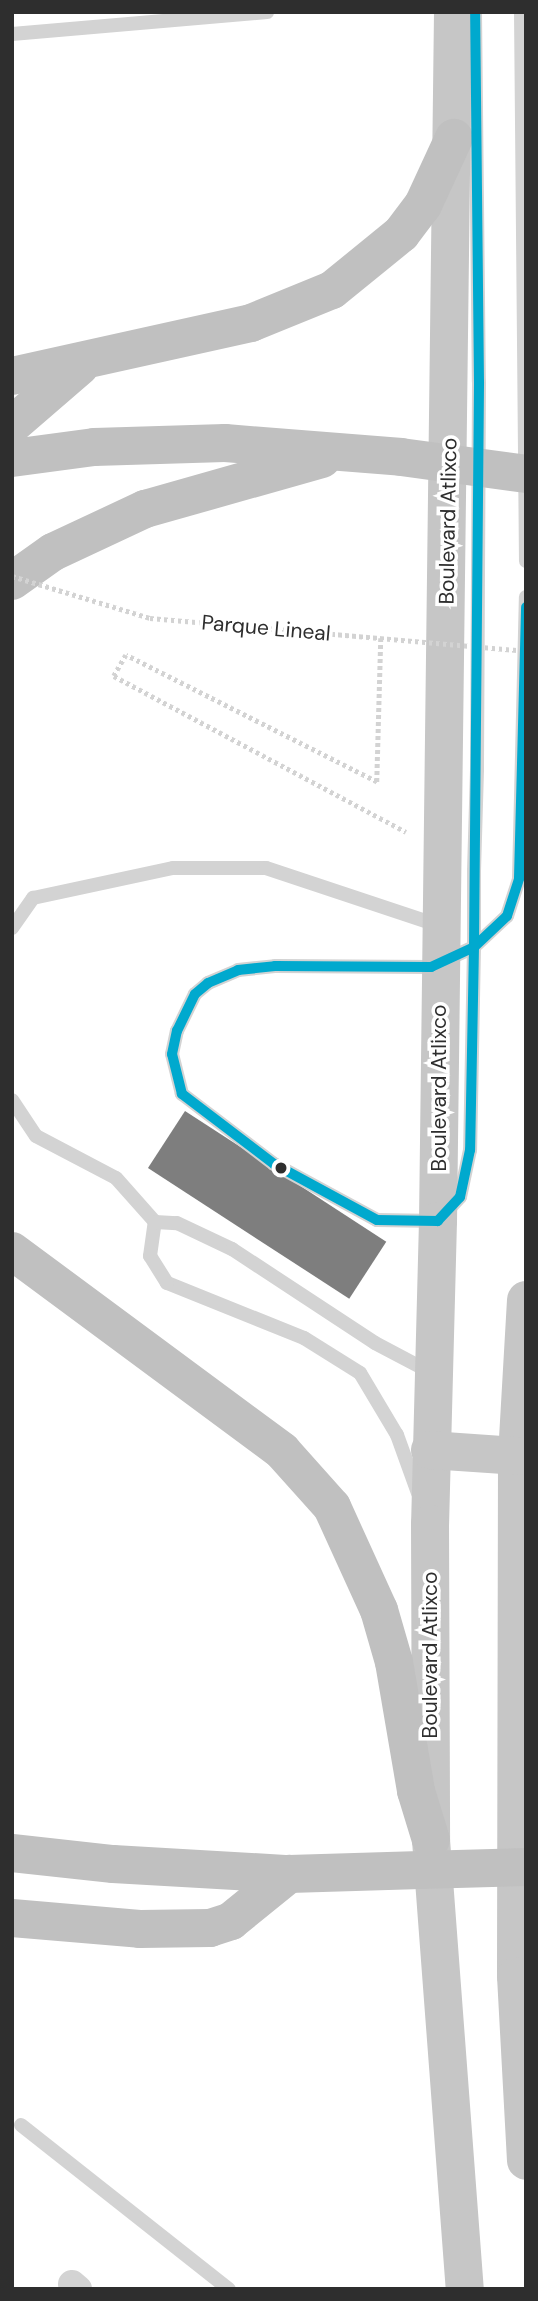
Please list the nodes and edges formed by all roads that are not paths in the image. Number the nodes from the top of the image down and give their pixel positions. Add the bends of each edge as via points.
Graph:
1 (267, 12) edge
2 (453, 12) edge
3 (475, 12) edge
4 (522, 12) edge
5 (12, 34) edge
6 (454, 138) junction
7 (90, 359) junction
8 (12, 376) edge
9 (15, 447) edge
10 (344, 452) junction
11 (526, 474) edge
12 (526, 561) edge
13 (12, 582) edge
14 (526, 597) edge
15 (440, 926) junction
16 (12, 928) edge
17 (474, 947) junction
18 (439, 965) junction
19 (12, 1100) edge
20 (438, 1221) junction
21 (155, 1222) junction
22 (12, 1251) edge
23 (526, 1300) edge
24 (433, 1374) junction
25 (430, 1450) junction
26 (517, 1456) junction
27 (430, 1524) junction
28 (521, 1530) edge
29 (522, 1789) edge
30 (431, 1840) junction
31 (12, 1853) edge
32 (526, 1867) edge
33 (289, 1874) junction
34 (12, 1918) edge
35 (21, 2125) dead end
36 (526, 2161) edge
37 (229, 2289) edge
38 (465, 2289) edge

1 - 5 lane
2 - 6 main road, Boulevard Atlixco
3 - 17 lane via 479,409
4 - 12 lane
6 - 7 highway via 429,194 401,234 332,290 251,323
6 - 15 main road, Boulevard Atlixco
7 - 8 highway
7 - 9 highway via 62,378
9 - 10 highway via 225,443
10 - 11 highway, bridge
10 - 13 highway via 145,509 54,552
14 - 17 lane via 518,890 507,916
15 - 16 lane via 266,868 173,868 33,898
15 - 18 main road, Boulevard Atlixco
17 - 18 lane
17 - 20 lane via 470,1150 460,1196
18 - 20 main road, Boulevard Atlixco
18 - 20 lane via 238,970 195,994 177,1031 172,1054 182,1094 274,1164 377,1220
19 - 21 lane via 36,1136 116,1178
20 - 24 main road, Boulevard Atlixco
21 - 24 lane via 177,1223 233,1249 375,1343
21 - 27 lane via 150,1256 167,1283 304,1338 360,1373 397,1435
22 - 30 highway via 282,1451 332,1507 379,1610 394,1662 416,1791
23 - 26 main road
24 - 25 main road, Boulevard Atlixco
25 - 26 main road
25 - 27 main road, Boulevard Atlixco
26 - 28 main road
27 - 30 main road, Boulevard Atlixco
28 - 29 main road
29 - 36 main road via 516,1976
30 - 38 main road, Boulevard Atlixco
31 - 33 highway
32 - 33 highway, bridge
33 - 34 highway via 231,1921 210,1928 140,1929
35 - 37 lane

